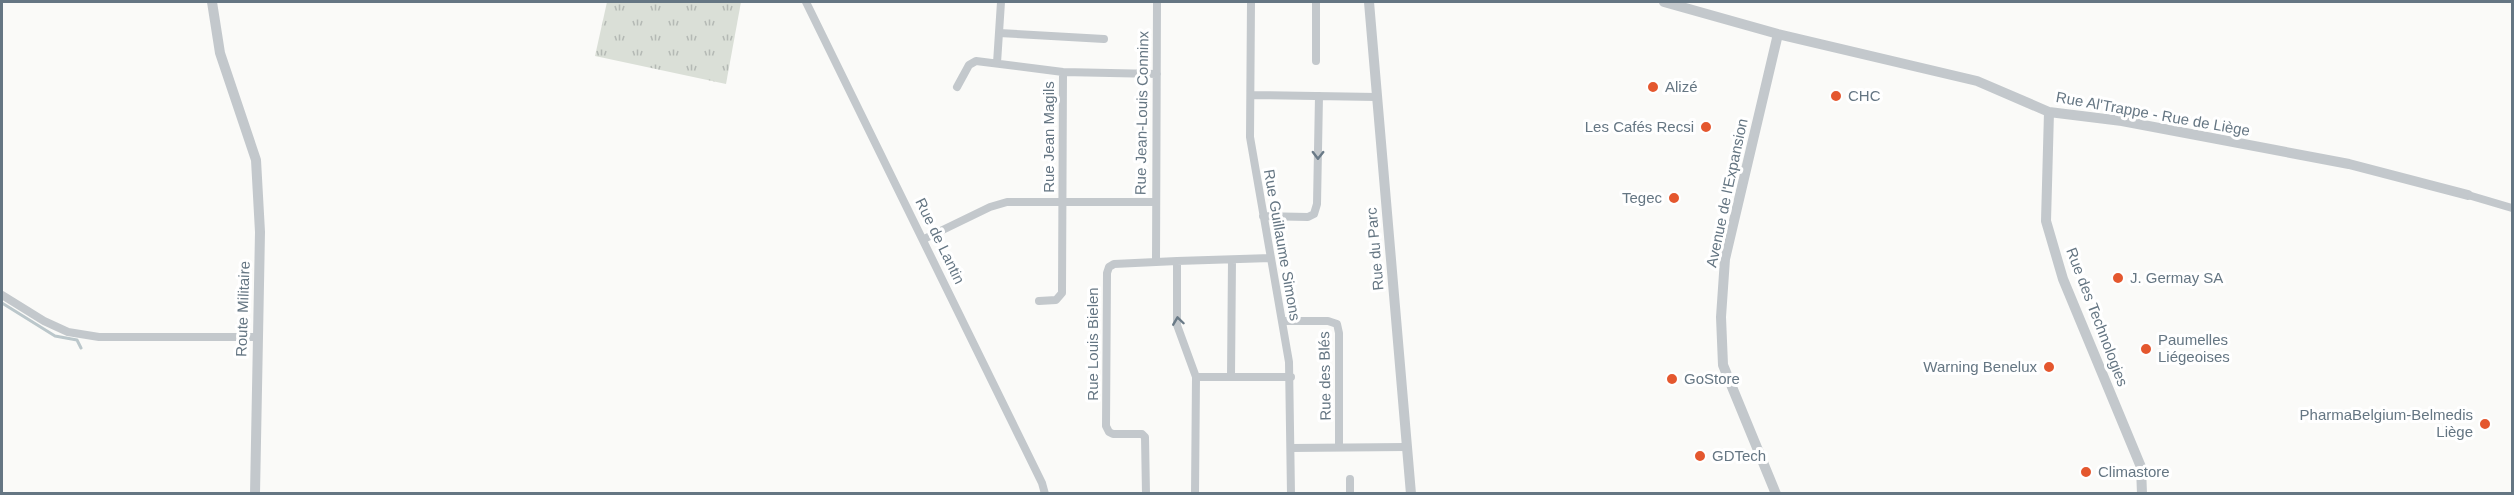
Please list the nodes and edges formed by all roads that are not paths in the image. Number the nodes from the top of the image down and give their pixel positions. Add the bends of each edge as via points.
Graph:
1 (212, 2) edge
2 (806, 2) edge
3 (1001, 2) edge
4 (1157, 2) edge
5 (1251, 2) edge
6 (1316, 2) edge
7 (1369, 2) edge
8 (1664, 2) edge
9 (999, 33) junction
10 (1778, 34) junction
11 (1104, 39) dead end
12 (1316, 61) dead end
13 (997, 63) junction
14 (1063, 72) junction
15 (1157, 74) junction
16 (957, 87) dead end
17 (1251, 95) junction
18 (1318, 96) junction
19 (1376, 97) junction
20 (2049, 112) junction
21 (2468, 195) joint
22 (1062, 202) junction
23 (1156, 202) junction
24 (2512, 208) edge
25 (1263, 216) junction
26 (924, 239) junction
27 (1271, 258) junction
28 (1232, 260) junction
29 (1156, 261) junction
30 (1177, 261) junction
31 (2, 295) edge
32 (1039, 301) dead end
33 (1281, 321) junction
34 (257, 337) junction
35 (1196, 376) junction
36 (1231, 376) junction
37 (1291, 376) junction
38 (1340, 447) junction
39 (1405, 447) junction
40 (1291, 448) junction
41 (1350, 479) dead end
42 (255, 494) edge
43 (1045, 494) edge
44 (1146, 494) edge
45 (1195, 494) edge
46 (1291, 494) edge
47 (1350, 494) edge
48 (1411, 494) edge
49 (1776, 494) edge
50 (2142, 494) edge

1 - 34 street, Route Militaire via 220,53 258,174
2 - 26 street, Rue de Lantin
3 - 9 street
4 - 15 street, Rue Jean-Louis Conninx
5 - 17 street, Rue Guillaume Simons
6 - 12 street
7 - 19 street, Rue du Parc
8 - 10 street, Rue Al'Trappe - Rue de Liège
9 - 11 street
9 - 13 street
10 - 20 street, Rue Al'Trappe - Rue de Liège via 1977,81
10 - 49 street, Avenue de l'Expansion via 1725,259 1720,317 1723,365
13 - 14 street
13 - 16 street via 972,62
14 - 15 street
14 - 22 street, Rue Jean Magils
15 - 23 street, Rue Jean-Louis Conninx
17 - 18 street
17 - 25 street, Rue Guillaume Simons via 1251,144
18 - 19 street
18 -> 25 street via 1314,214
19 - 39 street, Rue du Parc
20 - 21 street, Rue Al'Trappe - Rue de Liège via 2122,121 2349,164
20 - 50 street, Rue des Technologies via 2046,221 2063,279 2140,467
21 - 24 street
22 - 23 street, Rue Jean-Louis Conninx
22 - 26 street, Rue Jean-Louis Conninx via 999,204
22 - 32 street, Rue Jean Magils via 1062,293 1056,300
23 - 29 street
25 - 27 street, Rue Guillaume Simons
26 - 43 street, Rue de Lantin
27 - 28 street, Rue Louis Bielen
27 - 33 street, Rue Guillaume Simons
28 - 30 street, Rue Louis Bielen
28 - 36 street
29 - 30 street, Rue Louis Bielen
29 - 44 street, Rue Louis Bielen via 1114,264 1107,270 1106,423 1113,434 1145,437
35 -> 30 street via 1177,325
31 - 34 street via 68,332
33 - 37 street, Rue Guillaume Simons
33 - 38 street, Rue des Blés via 1338,324
34 - 42 street, Route Militaire
35 - 36 street
35 - 45 street
36 - 37 street
37 - 40 street, Rue Guillaume Simons
38 - 39 street
38 - 40 street
39 - 48 street, Rue du Parc
40 - 46 street, Rue Guillaume Simons
41 - 47 street

